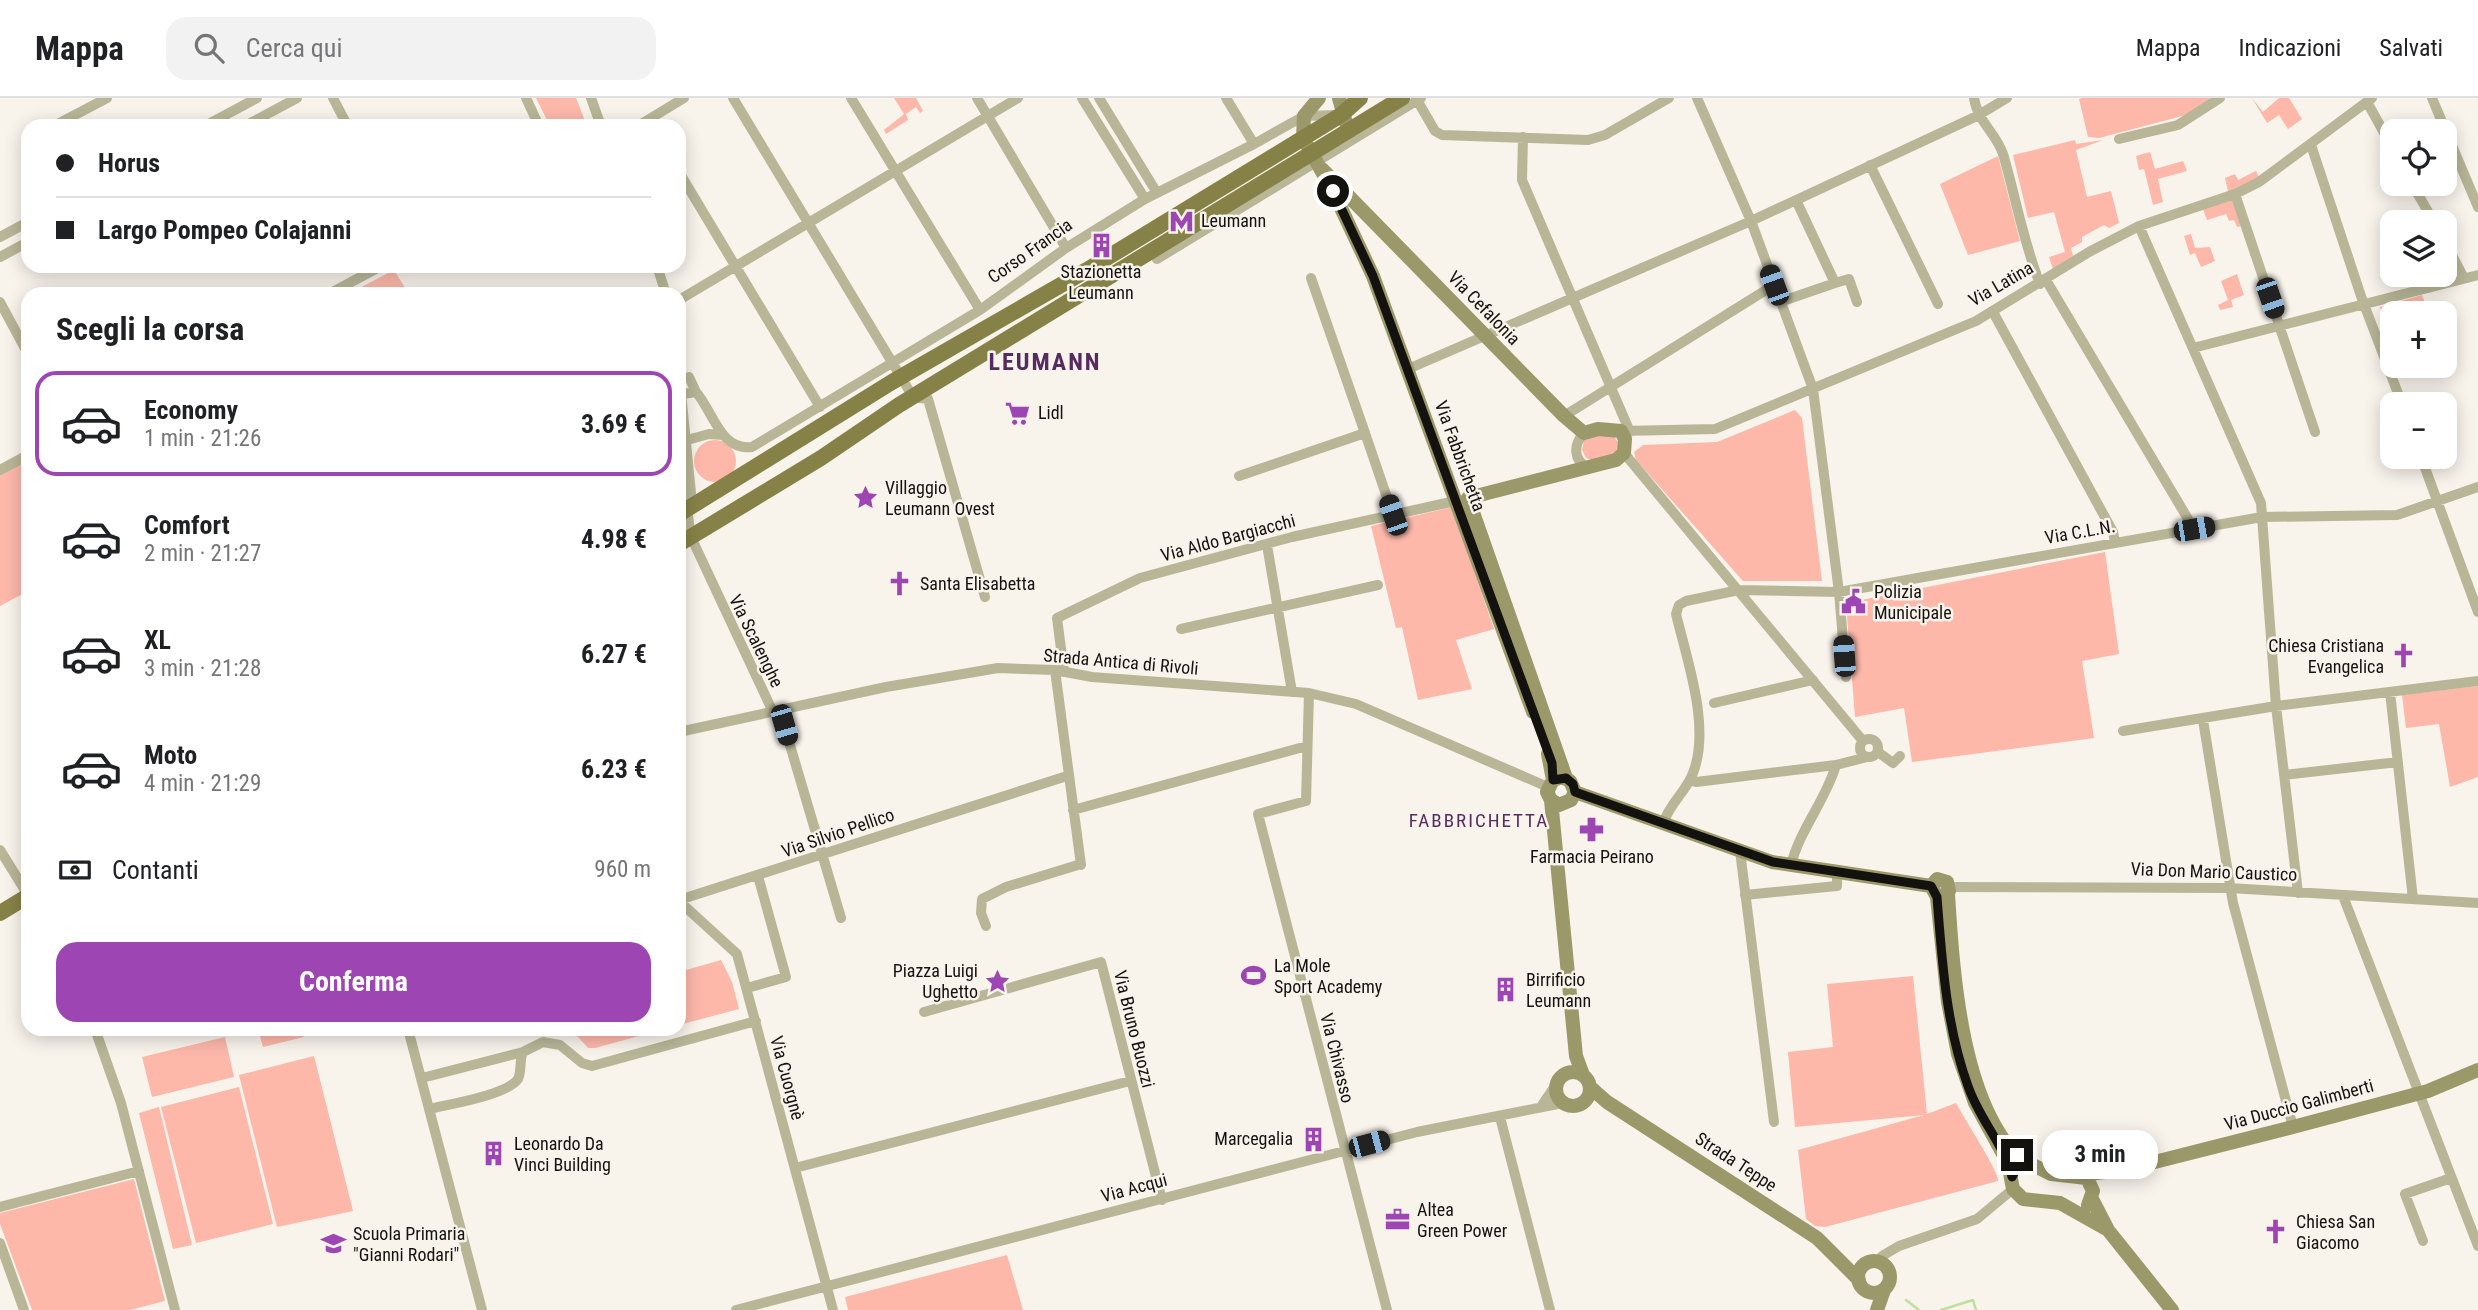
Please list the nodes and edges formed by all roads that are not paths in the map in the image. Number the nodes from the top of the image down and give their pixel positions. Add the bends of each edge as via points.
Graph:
1 (107, 98) edge
2 (257, 98) edge
3 (297, 98) edge
4 (333, 98) edge
5 (526, 98) edge
6 (591, 98) edge
7 (684, 98) edge
8 (733, 98) edge
9 (850, 98) edge
10 (976, 98) edge
11 (1018, 98) edge
12 (1082, 98) edge
13 (1099, 98) edge
14 (1226, 98) edge
15 (1319, 98) edge
16 (1339, 98) edge
17 (1360, 98) edge
18 (1669, 98) edge
19 (1696, 98) edge
20 (1974, 98) edge
21 (2007, 98) edge
22 (2220, 98) edge
23 (2432, 98) edge
24 (1413, 99) edge
25 (2370, 100) edge
26 (1342, 115) junction
27 (1304, 116) junction
28 (1977, 116) junction
29 (988, 117) junction
30 (67, 119) edge
31 (218, 119) edge
32 (260, 119) edge
33 (344, 119) edge
34 (536, 119) edge
35 (598, 119) edge
36 (652, 119) edge
37 (2380, 121) edge
38 (1350, 130) junction
39 (1523, 137) junction
40 (2119, 139) dead end
41 (1254, 145) junction
42 (2311, 145) junction
43 (1313, 156) junction
44 (1870, 165) junction
45 (895, 171) junction
46 (686, 185) edge
47 (1157, 193) junction
48 (2235, 194) junction
49 (1144, 199) junction
50 (1796, 200) junction
51 (1359, 207) junction
52 (2478, 207) edge
53 (1345, 216) junction
54 (1751, 221) junction
55 (808, 223) junction
56 (21, 226) edge
57 (2139, 226) junction
58 (0, 237) edge
59 (21, 246) edge
60 (1066, 247) junction
61 (0, 257) edge
62 (2457, 265) edge
63 (736, 267) junction
64 (368, 273) edge
65 (2478, 275) edge
66 (1091, 277) junction
67 (1311, 278) dead end
68 (2464, 278) junction
69 (2043, 282) junction
70 (1835, 283) junction
71 (1774, 285) junction
72 (342, 287) edge
73 (686, 296) edge
74 (1570, 297) junction
75 (0, 302) edge
76 (1780, 302) junction
77 (1857, 302) dead end
78 (1938, 304) dead end
79 (2366, 304) junction
80 (980, 310) junction
81 (1993, 312) junction
82 (2280, 326) junction
83 (1483, 336) junction
84 (21, 341) edge
85 (2193, 348) junction
86 (1408, 369) junction
87 (898, 370) junction
88 (686, 378) edge
89 (1610, 386) junction
90 (1813, 389) junction
91 (696, 392) junction
92 (2398, 392) edge
93 (686, 394) edge
94 (913, 397) junction
95 (820, 407) junction
96 (1564, 416) junction
97 (686, 428) edge
98 (1626, 431) junction
99 (1584, 432) junction
100 (2315, 432) dead end
101 (1366, 433) junction
102 (723, 435) junction
103 (687, 440) junction
104 (1624, 453) junction
105 (21, 459) edge
106 (1588, 468) junction
107 (2425, 469) edge
108 (0, 470) edge
109 (1239, 476) dead end
110 (2478, 487) edge
111 (686, 496) edge
112 (1462, 499) junction
113 (2437, 501) junction
114 (686, 503) edge
115 (1393, 515) junction
116 (2262, 517) junction
117 (2194, 529) junction
118 (686, 539) edge
119 (686, 542) edge
120 (2115, 542) junction
121 (1267, 545) junction
122 (1378, 585) dead end
123 (1739, 590) junction
124 (1839, 592) junction
125 (985, 597) dead end
126 (1279, 607) junction
127 (2478, 612) edge
128 (1181, 629) dead end
129 (1060, 671) junction
130 (1846, 677) dead end
131 (1813, 680) junction
132 (2478, 681) edge
133 (1292, 692) junction
134 (2390, 692) junction
135 (1309, 693) junction
136 (1714, 703) dead end
137 (2276, 706) junction
138 (773, 712) junction
139 (2203, 720) junction
140 (686, 731) edge
141 (2123, 732) dead end
142 (1863, 741) junction
143 (1307, 746) junction
144 (1878, 752) junction
145 (1900, 756) dead end
146 (1867, 757) junction
147 (2398, 762) junction
148 (1836, 765) junction
149 (2284, 775) junction
150 (1067, 776) junction
151 (1690, 780) junction
152 (1555, 790) junction
153 (1073, 810) junction
154 (1662, 824) junction
155 (0, 850) edge
156 (1740, 851) junction
157 (822, 852) junction
158 (1791, 865) junction
159 (1837, 871) junction
160 (758, 876) junction
161 (21, 884) edge
162 (2230, 888) junction
163 (1941, 891) junction
164 (2298, 893) junction
165 (1745, 895) junction
166 (2343, 896) junction
167 (686, 899) edge
168 (2413, 899) junction
169 (21, 900) edge
170 (2478, 903) edge
171 (686, 907) edge
172 (0, 913) edge
173 (841, 918) dead end
174 (986, 926) dead end
175 (747, 988) junction
176 (924, 1012) dead end
177 (756, 1021) junction
178 (97, 1036) edge
179 (410, 1036) edge
180 (523, 1052) junction
181 (2478, 1070) edge
182 (422, 1078) junction
183 (1130, 1082) junction
184 (1582, 1084) junction
185 (1555, 1086) junction
186 (2418, 1094) junction
187 (1563, 1103) junction
188 (1542, 1105) junction
189 (430, 1109) junction
190 (1500, 1116) junction
191 (1774, 1122) dead end
192 (2293, 1127) junction
193 (1345, 1151) junction
194 (2027, 1165) junction
195 (795, 1168) junction
196 (2127, 1169) junction
197 (139, 1171) junction
198 (2082, 1175) junction
199 (2451, 1178) junction
200 (2012, 1183) junction
201 (2093, 1195) junction
202 (1163, 1200) junction
203 (0, 1207) edge
204 (2075, 1210) junction
205 (2108, 1230) junction
206 (2423, 1241) dead end
207 (0, 1244) edge
208 (2478, 1245) edge
209 (1840, 1260) junction
210 (1867, 1264) junction
211 (1882, 1264) junction
212 (1862, 1285) junction
213 (826, 1286) junction
214 (1884, 1290) junction
215 (171, 1309) edge
216 (482, 1309) edge
217 (24, 1310) edge
218 (736, 1310) edge
219 (833, 1310) edge
220 (1387, 1310) edge
221 (1550, 1310) edge
222 (1874, 1310) edge
223 (2172, 1310) edge

1 - 30 street
2 - 31 street
3 - 32 street
4 - 33 street
5 - 34 street
6 - 35 street
7 - 36 street
8 - 55 street
9 - 45 street
10 - 29 street
11 - 29 street
12 - 49 street
13 - 47 street
14 - 41 street
15 - 27 street
16 - 26 street
17 - 26 main road, Corso Francia
18 - 39 street via 1596,139
19 - 54 street
20 - 28 street
21 - 28 street
22 - 40 street via 2178,125
23 - 52 street
24 - 38 main road, Corso Francia
24 - 39 street via 1442,135
24 - 43 street, Corso Francia
25 - 37 street
25 - 42 street, Via Latina
26 - 27 street, Corso Francia
26 - 38 street
26 - 43 main road, Corso Francia
27 - 41 street, Corso Francia
27 - 43 street
28 - 44 street
28 - 69 street via 2002,152 2024,242
29 - 45 street
29 - 60 street
38 - 43 main road, Corso Francia
39 - 74 street via 1522,180
41 - 47 street, Corso Francia
42 - 48 street, Via Latina
42 - 79 street
43 - 51 street, Via Cefalonia
43 - 53 street, Via Fabbrichetta
43 - 66 main road, Corso Francia
43 - 66 main road, Corso Francia via 1154,255
44 - 50 street
44 - 78 street
45 - 55 street
45 - 80 street
46 - 63 street
47 - 49 street, Corso Francia
48 - 57 street, Via Latina
48 - 82 street
49 - 60 street, Corso Francia
50 - 54 street
50 - 70 street
51 - 53 street
51 - 83 street, Via Cefalonia
53 - 86 street, Via Fabbrichetta
54 - 71 street
54 - 74 street
55 - 63 street
55 - 87 street
56 - 58 street
57 - 69 street, Via Latina
57 - 85 street
59 - 61 street
60 - 80 street, Corso Francia
62 - 68 street
63 - 73 street
63 - 95 street
64 - 72 street
65 - 68 street
66 - 87 main road, Corso Francia
66 - 94 main road, Corso Francia
67 - 101 street
68 - 79 street
69 - 81 street, Via Latina
69 - 117 street
70 - 76 street
70 - 77 street via 1849,279
71 - 76 street
71 - 89 street
74 - 83 street
74 - 89 street
75 - 84 street
76 - 90 street
79 - 82 street
79 - 92 street
80 - 87 street, Corso Francia
81 - 90 street, Via Latina
81 - 120 street
82 - 85 street
82 - 100 street
83 - 86 street
83 - 96 street, Via Cefalonia
85 - 116 street via 2261,503
86 - 112 street, Via Fabbrichetta
87 - 94 street
87 - 95 street, Corso Francia
87 - 114 main road, Corso Francia
88 - 91 street
89 - 96 street
89 - 98 street
90 - 98 street, Via Latina via 1715,429
90 - 124 street
91 - 93 street
91 - 102 street
94 - 118 main road, Corso Francia
94 - 125 street via 928,399
95 - 102 street, Corso Francia via 752,447 740,447
96 - 99 street, Via Cefalonia
97 - 103 street, Via Scalenghe
98 - 99 street
98 - 104 street
99 - 106 street via 1576,453
101 - 109 street
101 - 115 street
102 - 103 street
103 - 111 street, Via Scalenghe via 690,485
104 - 106 street
104 - 123 street
105 - 108 street
106 - 112 street
107 - 113 street
110 - 113 street, Via C.L.N.
112 - 115 street, Via Aldo Bargiacchi
112 - 152 street, Via Fabbrichetta via 1552,763
113 - 116 street, Via C.L.N. via 2397,515
113 - 127 street
115 - 121 street, Via Aldo Bargiacchi
116 - 117 street, Via C.L.N.
116 - 137 street
117 - 120 street, Via C.L.N.
119 - 138 street, Via Scalenghe
120 - 124 street, Via C.L.N.
121 - 126 street
121 - 129 street, Via Aldo Bargiacchi via 1140,578 1063,612 1056,620
122 - 126 street
123 - 124 street, Via C.L.N.
123 - 131 street
123 - 151 street, Via C.L.N. via 1686,601 1676,614 1697,706 1697,755
124 - 130 street
126 - 128 street
126 - 133 street
129 - 133 street, Strada Antica di Rivoli
129 - 138 street, Strada Antica di Rivoli via 998,667
129 - 150 street, Via Aldo Bargiacchi
131 - 136 street
131 - 142 street
132 - 134 street
133 - 135 street, Strada Antica di Rivoli
134 - 137 street
134 - 147 street
135 - 143 street
135 - 152 street, Strada Antica di Rivoli via 1393,718
137 - 139 street
137 - 149 street
138 - 140 street, Strada Antica di Rivoli
138 - 157 street, Via Scalenghe via 782,718
139 - 141 street
139 - 162 street
142 - 144 street via 1875,740
142 - 146 street via 1861,752
143 - 153 street
143 - 193 street, Via Chivasso via 1306,801 1258,814
144 - 145 street via 1893,763
144 - 146 street
146 - 148 street
147 - 149 street
147 - 168 street
148 - 151 street
148 - 158 street via 1796,844
149 - 164 street
150 - 153 street, Via Aldo Bargiacchi
150 - 157 street, Via Silvio Pellico
151 - 154 street
152 - 154 street, Via Don Mario Caustico via 1568,803 1575,792
152 - 184 street via 1553,833
153 - 174 street, Via Aldo Bargiacchi via 1081,864 982,899
154 - 156 street, Via Don Mario Caustico
155 - 161 street
156 - 158 street, Via Don Mario Caustico
156 - 165 street
157 - 160 street, Via Silvio Pellico
157 - 173 street, Via Scalenghe
158 - 159 street, Via Don Mario Caustico
159 - 163 street, Via Don Mario Caustico
159 - 165 street via 1837,886
160 - 167 street, Via Cuorgnè
160 - 175 street via 786,977
162 - 163 street, Via Don Mario Caustico
162 - 164 street, Via Don Mario Caustico
162 - 192 street
163 - 194 street via 1972,1066 1997,1127
163 - 200 street via 1948,1002 1958,1054 1975,1103 2005,1154
164 - 166 street, Via Don Mario Caustico
165 - 191 street
166 - 168 street, Via Don Mario Caustico
166 - 186 street
168 - 170 street, Via Don Mario Caustico
169 - 172 main road
171 - 175 street, Via Cuorgnè via 735,949
175 - 177 street, Via Cuorgnè
176 - 183 street, Via Bruno Buozzi via 1101,962
177 - 180 street via 592,1066 553,1042 535,1044
177 - 195 street, Via Cuorgnè
178 - 197 street
179 - 182 street
180 - 182 street
180 - 189 street via 518,1079 506,1088
181 - 186 street, Via Duccio Galimberti
182 - 189 street
183 - 195 street
183 - 202 street, Via Bruno Buozzi
184 - 185 street via 1561,1076
184 - 187 street, Via Acqui via 1577,1106
184 - 209 street, Strada Teppe via 1803,1229
185 - 187 street
185 - 188 street
186 - 192 street, Via Duccio Galimberti
186 - 199 street
187 - 188 street, Via Acqui
188 - 190 street, Via Acqui
189 - 216 street
190 - 193 street, Via Acqui
190 - 221 street
192 - 196 street, Via Duccio Galimberti
193 - 202 street, Via Acqui
193 - 220 street, Via Chivasso
194 - 198 street, Via Duccio Galimberti via 2051,1174
194 - 200 street via 2017,1168
195 - 213 street, Via Cuorgnè
196 - 198 street, Via Duccio Galimberti
196 - 201 street, Via Duccio Galimberti
197 - 203 street
197 - 215 street
198 - 201 street via 2091,1183
199 - 206 street via 2405,1194
199 - 208 street
200 - 204 street via 2023,1199 2053,1200
200 - 211 street via 1977,1219 1899,1246 1882,1256
201 - 204 street, Via Duccio Galimberti via 2087,1206
201 - 205 street
202 - 213 street, Via Acqui
204 - 205 street
205 - 223 street
207 - 217 street
209 - 210 street
209 - 212 street, Strada Teppe
210 - 211 street
210 - 212 street via 1860,1271
211 - 214 street via 1890,1276
212 - 214 street via 1875,1293
212 - 222 street, Strada Teppe
213 - 218 street, Via Acqui
213 - 219 street, Via Cuorgnè
214 - 222 street, Strada Teppe

